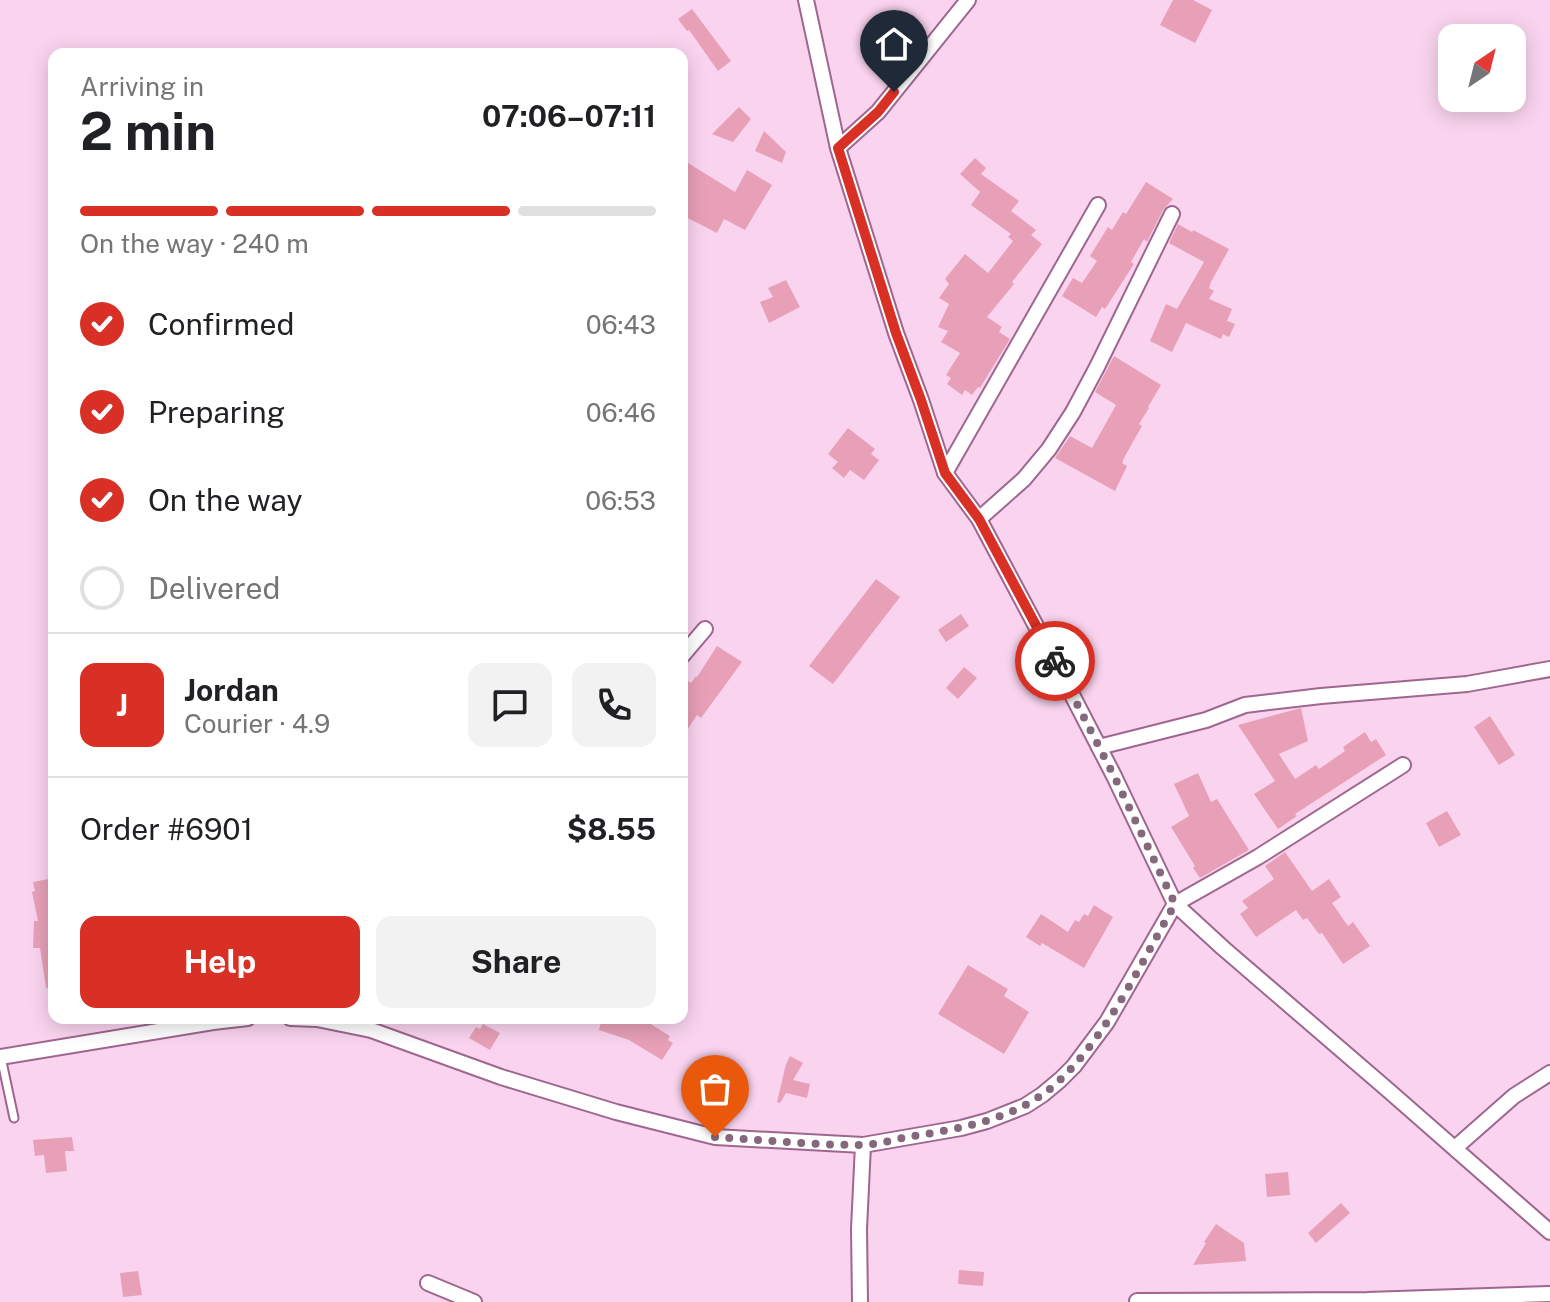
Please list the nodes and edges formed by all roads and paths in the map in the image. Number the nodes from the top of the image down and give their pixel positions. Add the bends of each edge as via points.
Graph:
1 (806, 0) edge
2 (968, 0) edge
3 (838, 148) junction
4 (1098, 205) dead end
5 (1172, 214) dead end
6 (945, 473) junction
7 (979, 519) junction
8 (705, 629) dead end
9 (688, 649) edge
10 (1550, 669) edge
11 (1099, 747) junction
12 (1403, 765) dead end
13 (1175, 904) junction
14 (200, 1024) edge
15 (376, 1024) edge
16 (0, 1056) edge
17 (1550, 1073) edge
18 (14, 1118) dead end
19 (863, 1145) junction
20 (1455, 1148) junction
21 (1550, 1232) edge
22 (428, 1283) dead end
23 (1550, 1294) edge
24 (1137, 1301) edge
25 (1170, 1301) edge
26 (474, 1302) edge
27 (860, 1302) edge

1 - 3 street
2 - 3 street via 878,112
3 - 6 street
4 - 6 street
5 - 7 street via 1073,412 1024,479
6 - 7 street
7 - 11 street
8 - 9 street
10 - 11 street via 1467,684 1245,705
11 - 13 street
12 - 13 street
13 - 19 street via 1107,1022 1074,1066 1042,1095 974,1125
13 - 20 street
14 - 16 street
15 - 19 street via 501,1077 715,1137
16 - 18 lane
17 - 20 street via 1514,1096
19 - 27 street
20 - 21 street
22 - 26 street
23 - 25 street
24 - 25 street

